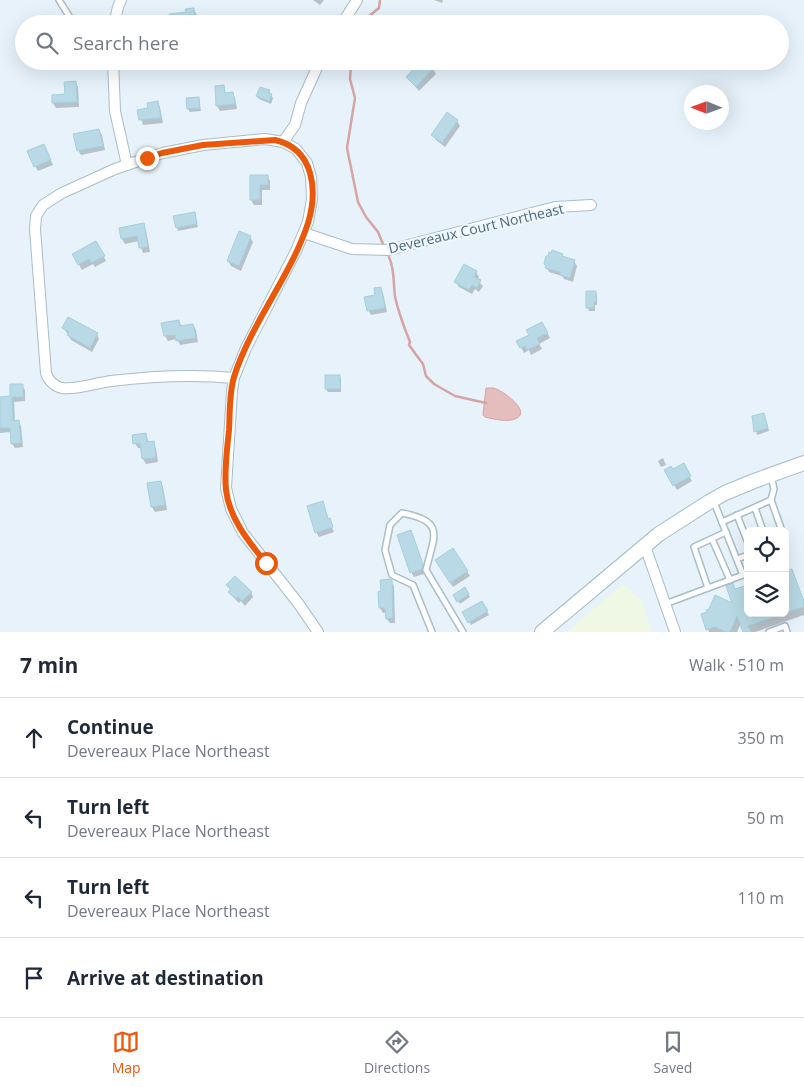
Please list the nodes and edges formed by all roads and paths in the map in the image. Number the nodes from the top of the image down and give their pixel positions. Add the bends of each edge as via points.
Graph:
1 (59, 0) edge
2 (121, 0) edge
3 (357, 0) edge
4 (68, 15) edge
5 (116, 15) edge
6 (348, 15) edge
7 (113, 70) edge
8 (316, 70) edge
9 (284, 142) junction
10 (127, 165) junction
11 (591, 205) dead end
12 (304, 233) junction
13 (234, 378) junction
14 (804, 463) edge
15 (770, 475) junction
16 (713, 500) junction
17 (771, 500) junction
18 (754, 508) junction
19 (737, 515) junction
20 (722, 522) junction
21 (761, 527) edge
22 (781, 527) edge
23 (726, 532) junction
24 (744, 533) edge
25 (712, 539) junction
26 (645, 546) junction
27 (744, 556) edge
28 (737, 559) junction
29 (730, 580) junction
30 (708, 588) junction
31 (665, 604) junction
32 (318, 632) edge
33 (432, 632) edge
34 (464, 632) edge
35 (542, 632) edge
36 (675, 632) edge
37 (769, 632) edge
38 (787, 632) edge

1 - 4 lane
2 - 5 street
3 - 6 street
7 - 10 street via 115,111
8 - 9 street via 295,125
9 - 10 street via 265,139 203,145 162,153
9 - 12 street via 296,149 307,163 311,178 311,210
10 - 13 street via 62,193 43,205 36,216 38,278 48,378 59,388 68,388 185,376
11 - 12 street, Devereaux Court Northeast via 556,207 389,250 352,249
12 - 13 street
13 - 32 street via 227,497 243,534
14 - 15 street
15 - 16 street
15 - 17 lane via 774,489
16 - 20 lane
16 - 26 street
17 - 18 lane
17 - 22 lane
18 - 19 lane
18 - 21 lane
19 - 20 lane
19 - 24 lane
20 - 23 lane
23 - 25 lane
23 - 28 lane
25 - 29 lane
25 - 30 lane via 694,547
26 - 31 street
26 - 35 street
27 - 28 lane
28 - 29 lane via 743,575
29 - 30 lane
30 - 31 lane
31 - 36 street
33 - 34 lane via 413,585 392,574 385,550 390,525 402,513 420,516 430,523 434,533 426,570
37 - 38 lane via 785,626

